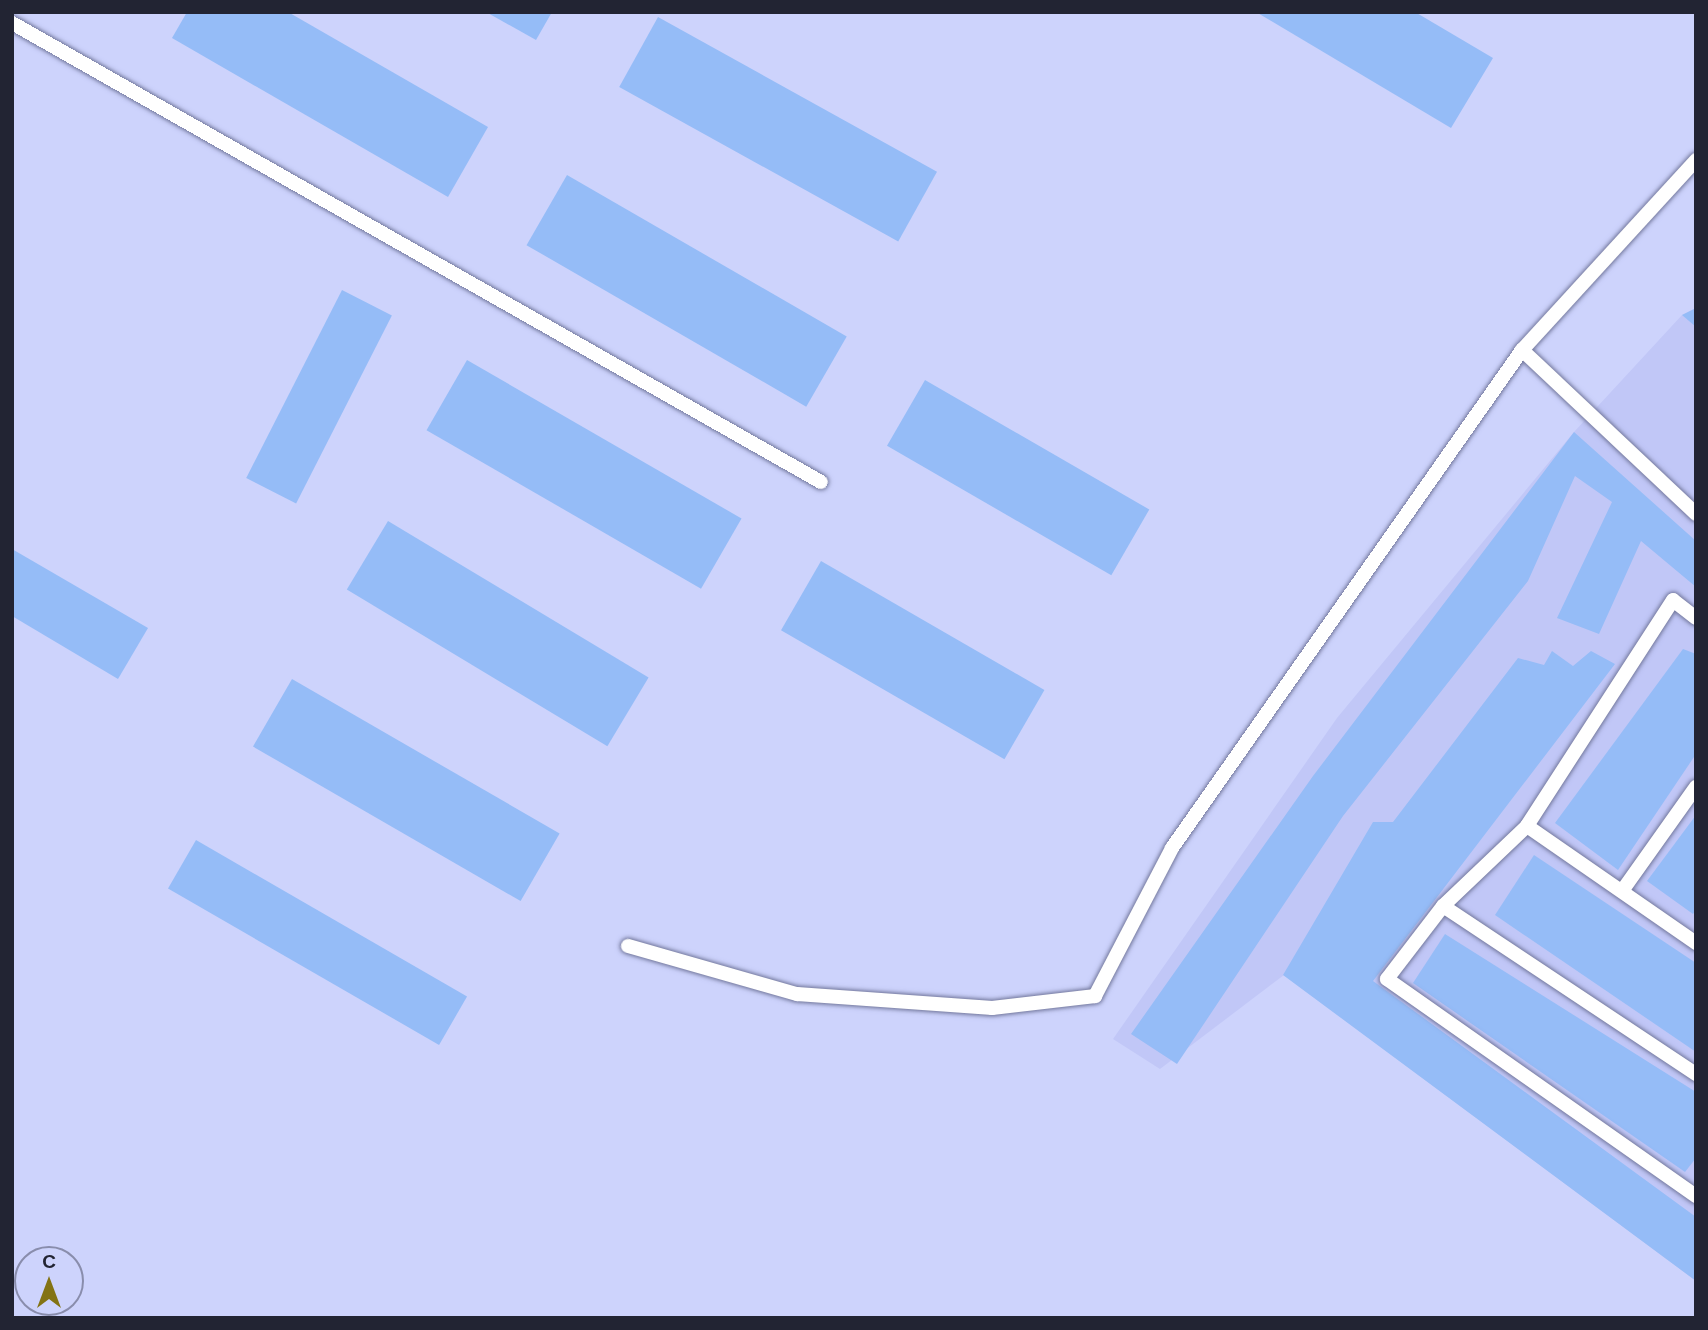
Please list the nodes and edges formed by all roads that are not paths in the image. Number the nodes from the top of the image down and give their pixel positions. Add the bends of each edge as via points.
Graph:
1 (12, 23) edge
2 (1696, 160) edge
3 (1522, 351) junction
4 (821, 482) dead end
5 (1696, 514) edge
6 (1696, 618) edge
7 (1696, 787) edge
8 (1527, 825) junction
9 (1622, 891) junction
10 (1443, 906) junction
11 (1695, 941) edge
12 (628, 946) dead end
13 (1696, 1074) edge
14 (1696, 1195) edge

1 - 4 lane
2 - 3 lane
3 - 5 lane
3 - 12 lane via 1172,848 1095,996 992,1007 797,994
6 - 8 lane via 1673,600
7 - 9 lane
8 - 9 lane
8 - 10 lane
9 - 11 lane
10 - 13 lane
10 - 14 lane via 1387,979

